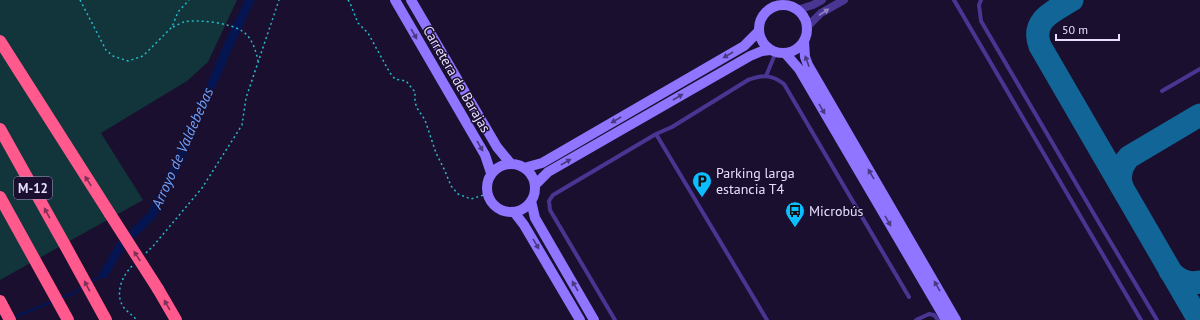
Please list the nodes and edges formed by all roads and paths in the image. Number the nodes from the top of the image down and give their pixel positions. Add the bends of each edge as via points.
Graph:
1 (80, 0) edge
2 (189, 0) edge
3 (280, 0) edge
4 (348, 0) edge
5 (394, 0) edge
6 (411, 0) edge
7 (822, 0) edge
8 (844, 0) edge
9 (954, 0) edge
10 (981, 0) edge
11 (797, 10) junction
12 (172, 27) junction
13 (806, 28) junction
14 (759, 31) junction
15 (804, 41) junction
16 (0, 42) edge
17 (777, 52) junction
18 (258, 61) junction
19 (1200, 69) edge
20 (766, 76) junction
21 (1162, 91) dead end
22 (0, 129) edge
23 (656, 134) junction
24 (511, 164) junction
25 (524, 168) junction
26 (491, 173) junction
27 (534, 185) junction
28 (487, 194) junction
29 (0, 196) edge
30 (531, 201) junction
31 (514, 212) junction
32 (144, 255) dead end
33 (133, 265) dead end
34 (908, 297) dead end
35 (0, 301) edge
36 (10, 320) edge
37 (68, 320) edge
38 (106, 320) edge
39 (137, 320) edge
40 (176, 320) edge
41 (580, 320) edge
42 (594, 320) edge
43 (615, 320) edge
44 (767, 320) edge
45 (916, 320) edge
46 (938, 320) edge
47 (946, 320) edge
48 (956, 320) edge
49 (1141, 320) edge
50 (1157, 320) edge

1 - 12 path via 106,50 113,56 128,61 143,56
2 - 12 path via 178,12
3 - 18 path
4 - 28 path via 358,23 368,33 390,73 395,79 406,81 415,92 417,108 425,120 451,186 458,194 471,199
5 -> 26 street, Carretera de Barajas via 485,155
6 - 24 street, Carretera de Barajas via 497,147
7 - 11 street
13 -> 8 street via 821,13
9 - 49 lane
10 - 50 lane via 981,20
11 - 13 street via 802,14
11 - 14 street via 782,5 768,10 762,16
12 - 18 path via 185,22 229,25 243,31 253,44
13 - 15 street
14 - 17 street via 762,42
14 -> 25 street via 744,46 542,163
15 - 17 street via 792,51
48 -> 15 street via 808,65
40 -> 16 highway, bridge
17 - 20 lane
27 -> 17 street via 548,172 743,60 762,51
17 -> 47 street via 799,69
18 - 32 path via 246,98 242,124 202,188
19 - 21 lane
20 - 23 lane via 748,80
20 - 34 lane via 776,78 784,84
38 -> 22 highway, M-12
23 - 43 lane via 552,195 549,201 550,210
23 - 44 lane
24 - 25 street
24 - 26 street via 497,168
25 - 27 street via 533,178
26 - 28 street via 487,180
27 - 30 street
28 - 31 street via 498,209
29 - 37 highway, M-12
30 - 31 street
42 -> 30 street via 535,218
31 -> 41 street via 524,224
33 - 39 path via 120,286 119,297 124,308
35 - 36 highway
45 - 46 lane via 929,314

